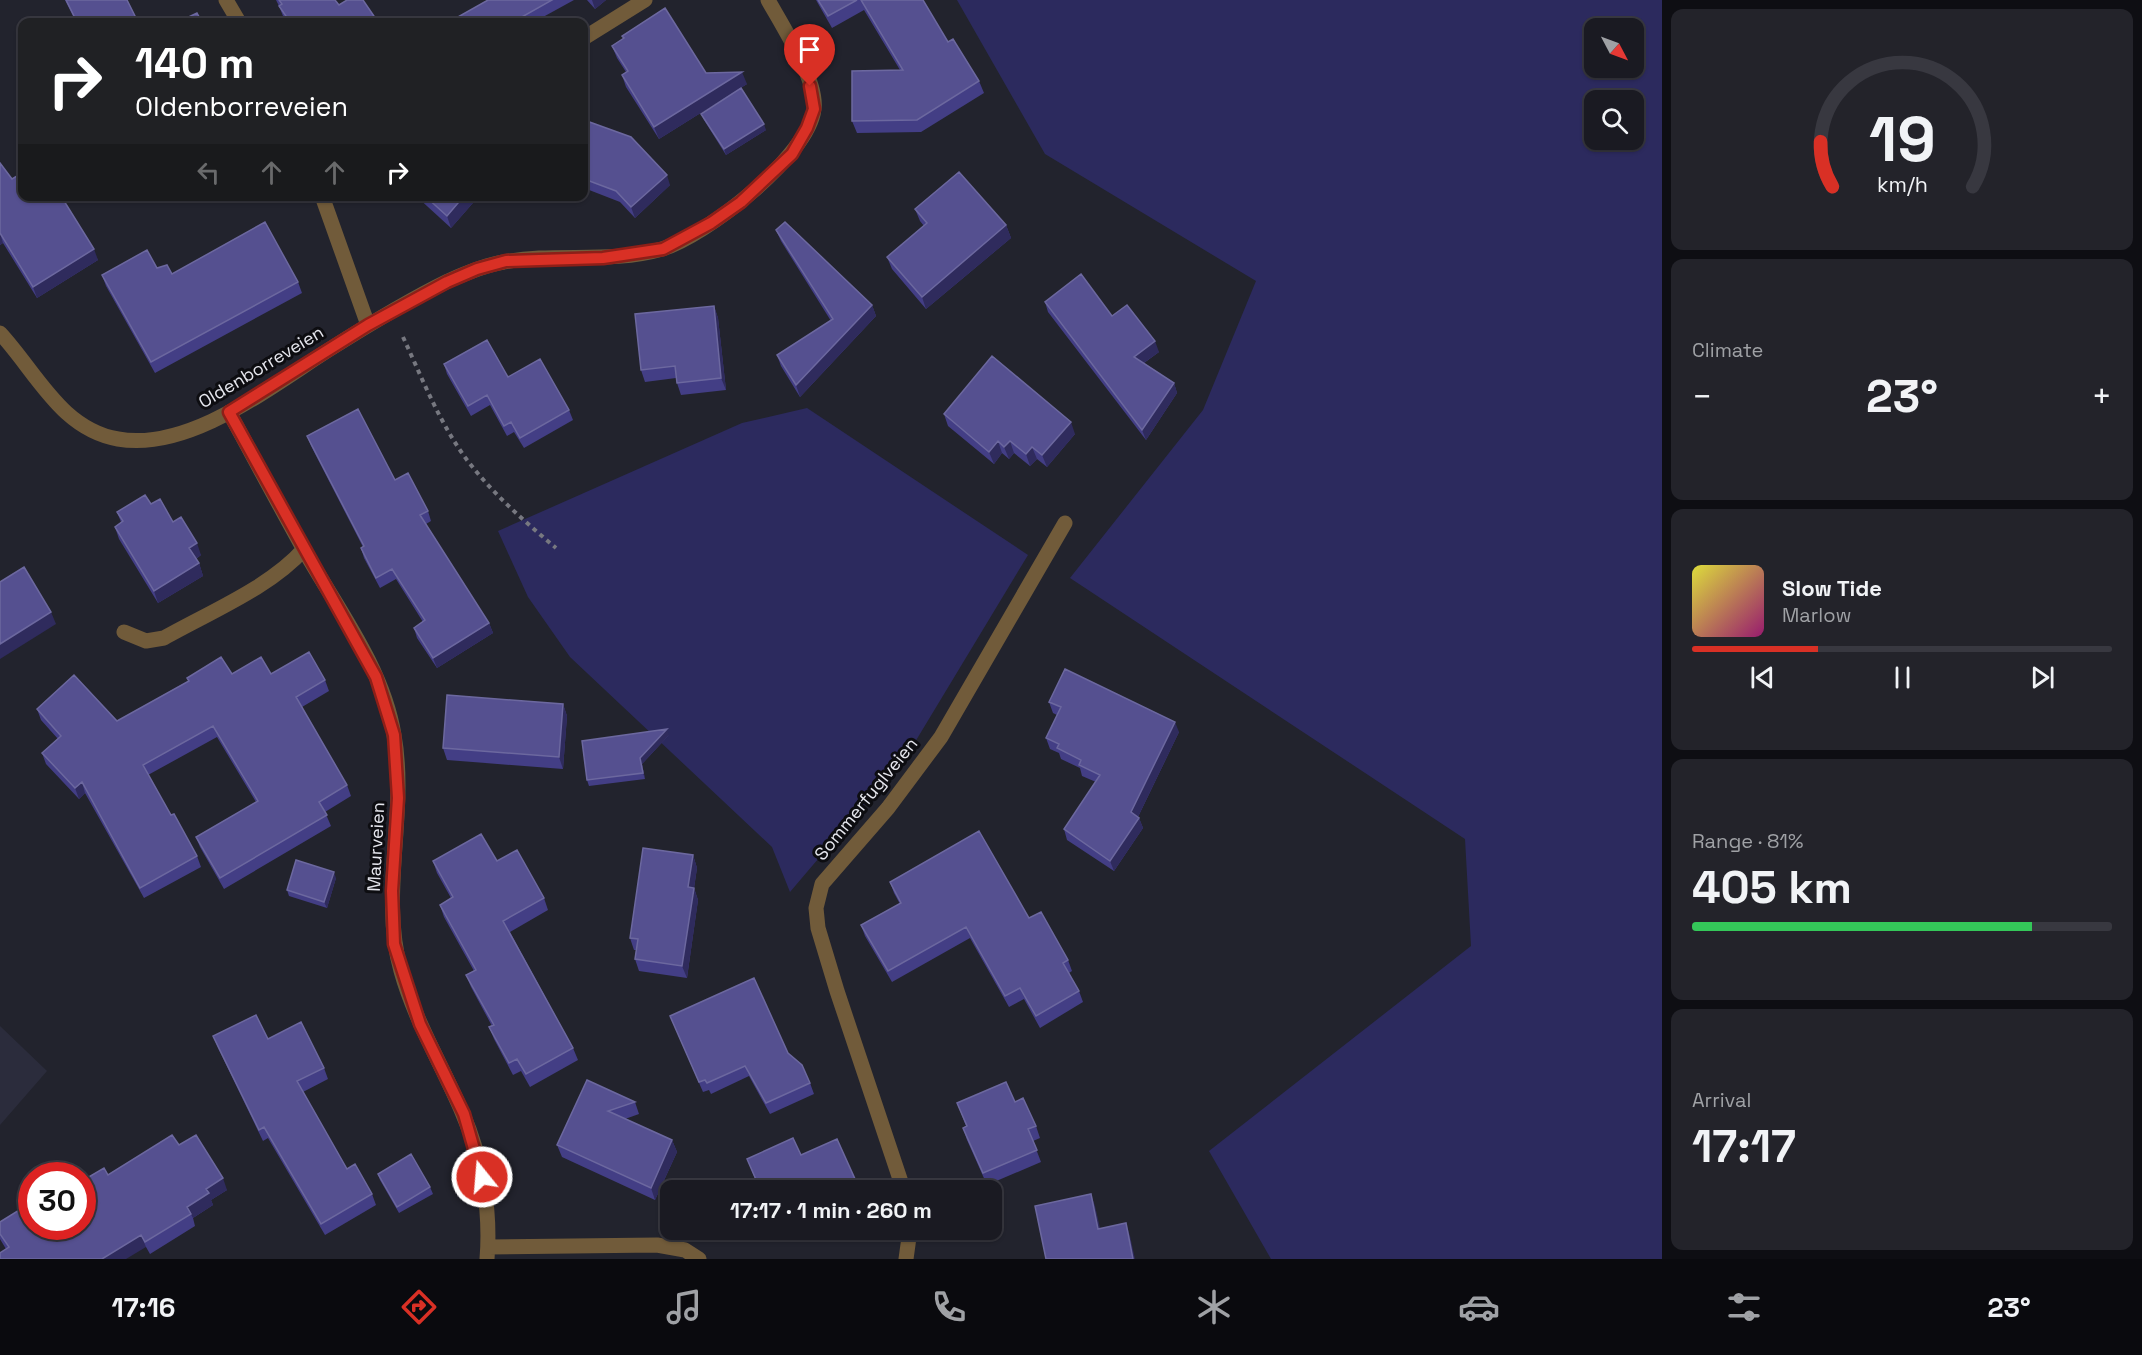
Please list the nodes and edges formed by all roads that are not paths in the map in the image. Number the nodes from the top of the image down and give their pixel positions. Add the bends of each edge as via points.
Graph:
1 (226, 0) edge
2 (645, 0) edge
3 (768, 0) edge
4 (237, 18) edge
5 (588, 36) edge
6 (324, 201) edge
7 (368, 325) junction
8 (0, 333) edge
9 (229, 412) junction
10 (1065, 523) dead end
11 (304, 549) junction
12 (124, 632) dead end
13 (900, 1180) edge
14 (909, 1240) edge
15 (487, 1253) edge
16 (699, 1259) edge
17 (906, 1259) edge

1 - 4 street
2 - 5 street
3 - 7 street, Oldenborreveien via 799,55 814,109 792,154 741,202 663,249 603,258 506,261 447,282
6 - 7 street
7 - 9 street, Oldenborreveien
8 - 9 street, Oldenborreveien via 68,417 90,432 120,440 150,440 184,432
9 - 11 street, Maurveien
10 - 13 street, Sommerfuglveien via 941,737 888,808 822,884 816,908 818,928
11 - 12 street via 265,581 164,638 146,641
11 - 15 street, Maurveien via 376,677 394,735 398,798 392,891 394,944 420,1024 464,1114 488,1211
14 - 17 street
15 - 16 street via 657,1245 686,1250

